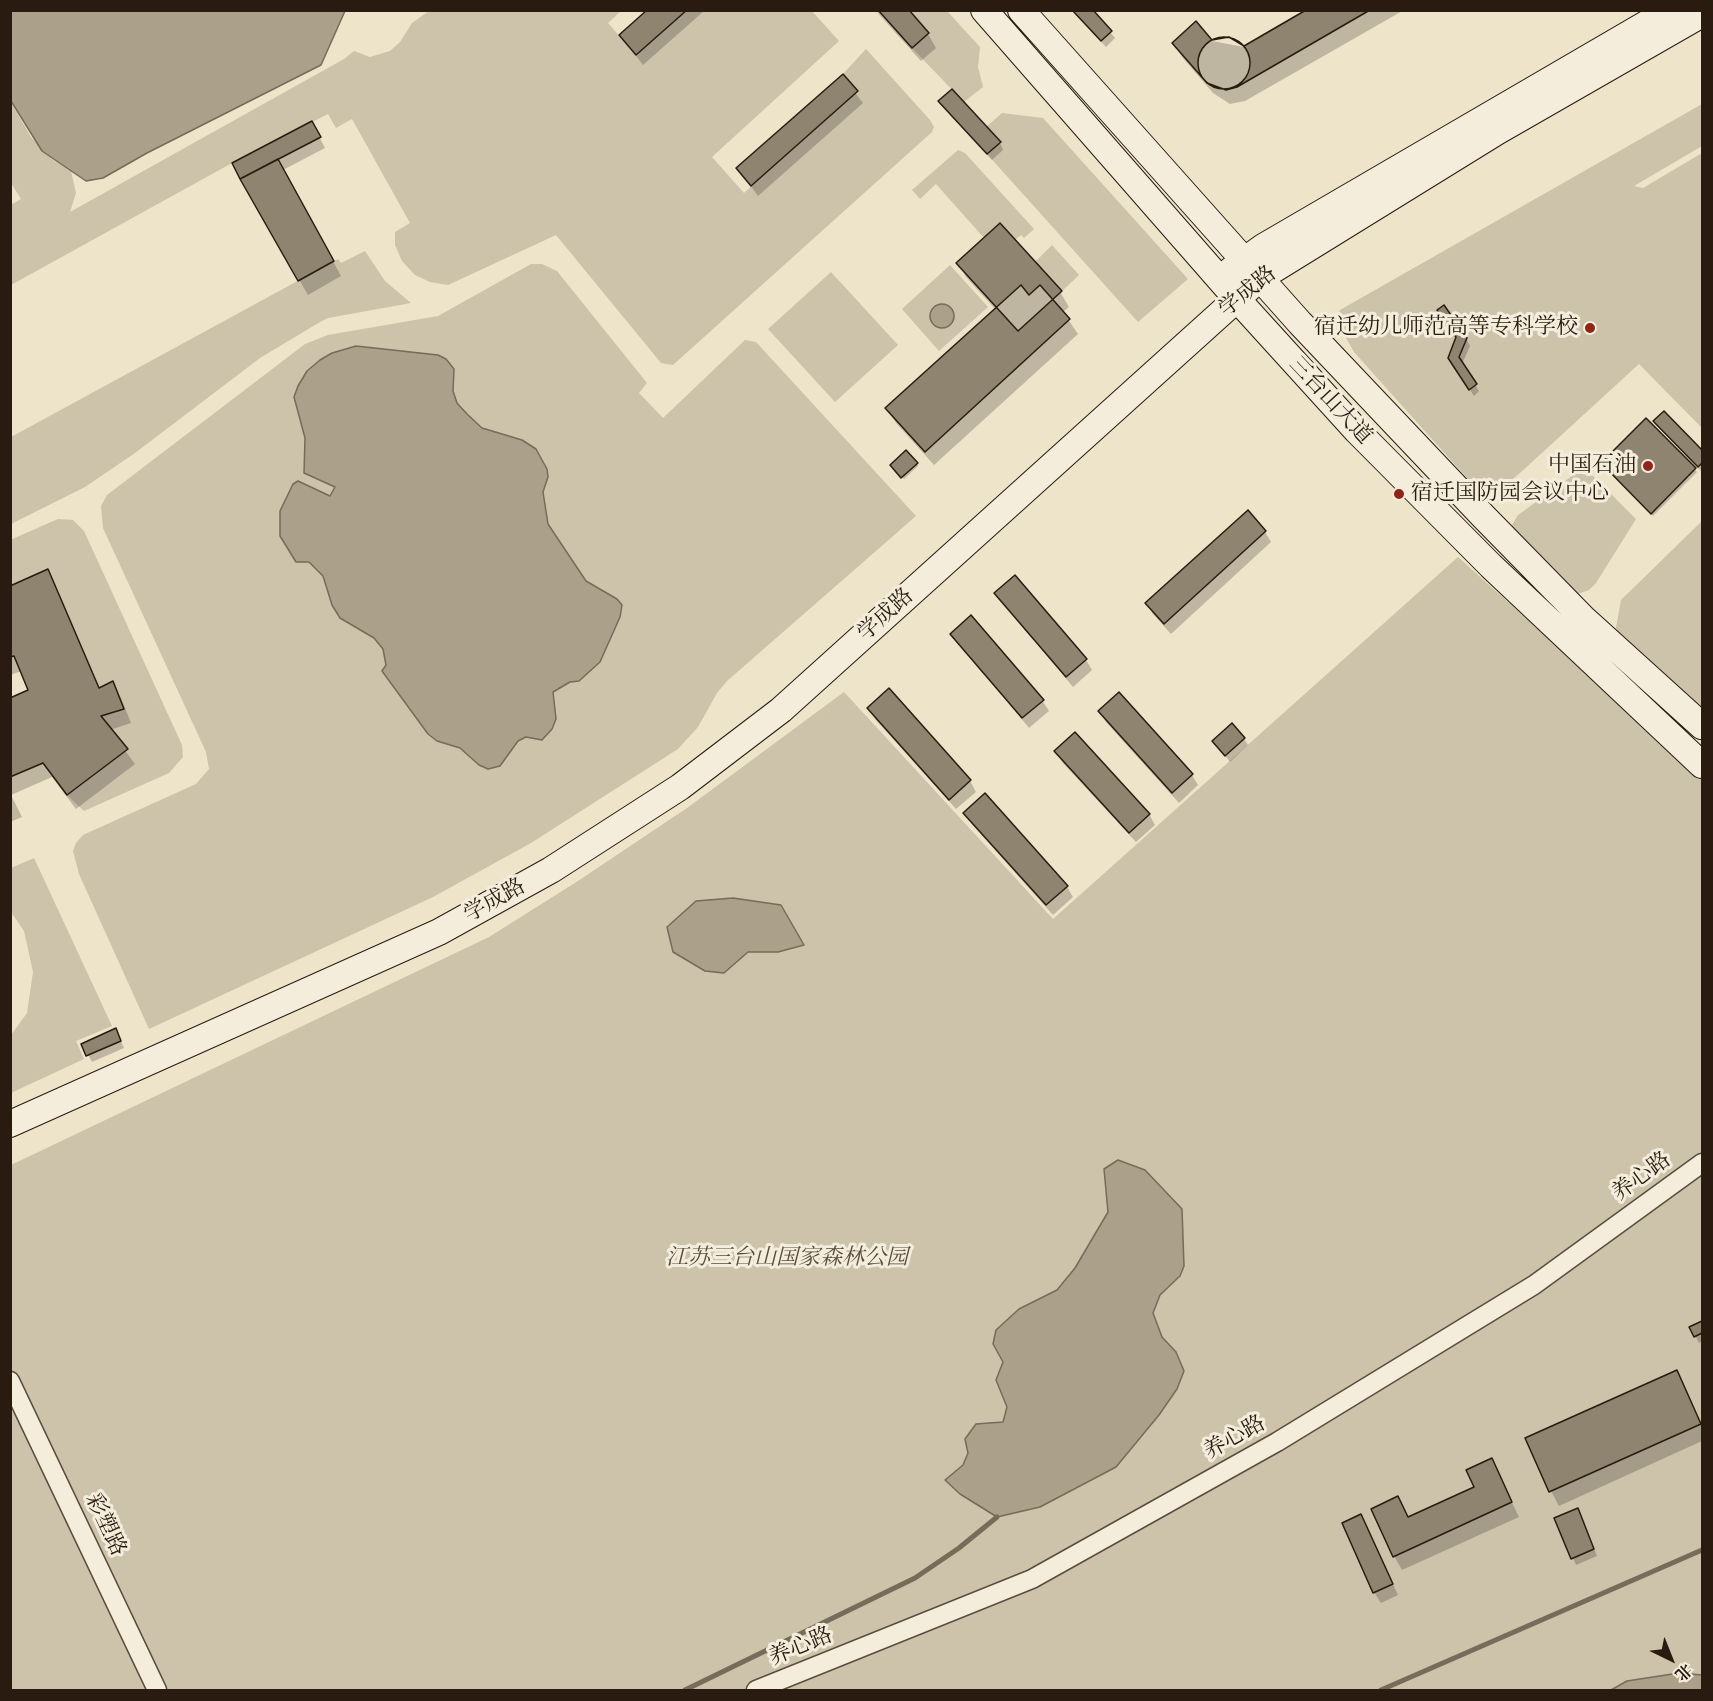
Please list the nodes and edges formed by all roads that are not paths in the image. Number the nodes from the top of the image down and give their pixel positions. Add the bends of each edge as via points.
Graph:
1 (984, 10) edge
2 (1021, 10) edge
3 (1670, 10) edge
4 (1702, 14) edge
5 (1243, 259) junction
6 (1260, 278) junction
7 (1220, 280) junction
8 (1237, 299) junction
9 (1702, 726) edge
10 (1702, 765) edge
11 (10, 1124) edge
12 (1702, 1163) edge
13 (10, 1381) edge
14 (157, 1690) edge
15 (756, 1690) edge

1 - 7 main road, 三台山大道
2 - 5 main road, 三台山大道
3 - 5 main road, 学成路
4 - 6 main road, 学成路 via 1498,131
5 - 6 main road, 三台山大道
5 - 7 main road, 学成路
6 - 8 main road, 学成路
6 - 9 main road, 三台山大道 via 1491,524 1586,620
7 - 8 main road, 三台山大道
8 - 10 main road, 三台山大道 via 1357,431 1491,566
8 - 11 main road, 学成路 via 781,710 680,787 551,870 439,932
12 - 15 street, 养心路 via 1534,1285 1267,1448 1032,1579
13 - 14 street, 彩塑路

